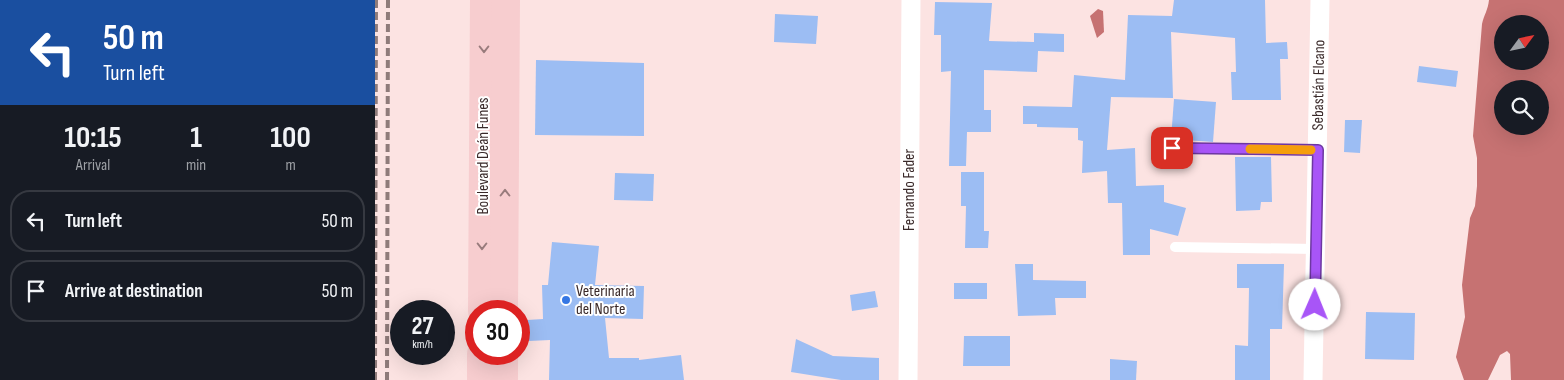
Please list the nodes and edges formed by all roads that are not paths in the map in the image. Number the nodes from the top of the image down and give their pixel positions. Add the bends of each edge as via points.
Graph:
1 (484, 0) edge
2 (506, 0) edge
3 (911, 0) edge
4 (1320, 0) edge
5 (1172, 148) dead end
6 (1318, 150) junction
7 (1175, 246) dead end
8 (1316, 249) junction
9 (482, 300) edge
10 (504, 300) edge
11 (481, 365) edge
12 (504, 365) edge
13 (481, 380) edge
14 (504, 380) edge
15 (908, 380) edge
16 (1313, 380) edge

1 -> 9 main road, Boulevard Deán Funes
10 -> 2 main road, Boulevard Deán Funes
3 - 15 street, Fernando Fader
4 - 6 street, Sebastián Elcano
5 - 6 lane
6 - 8 street, Sebastián Elcano
7 - 8 lane
8 - 16 street, Sebastián Elcano
11 - 13 main road
12 - 14 main road

